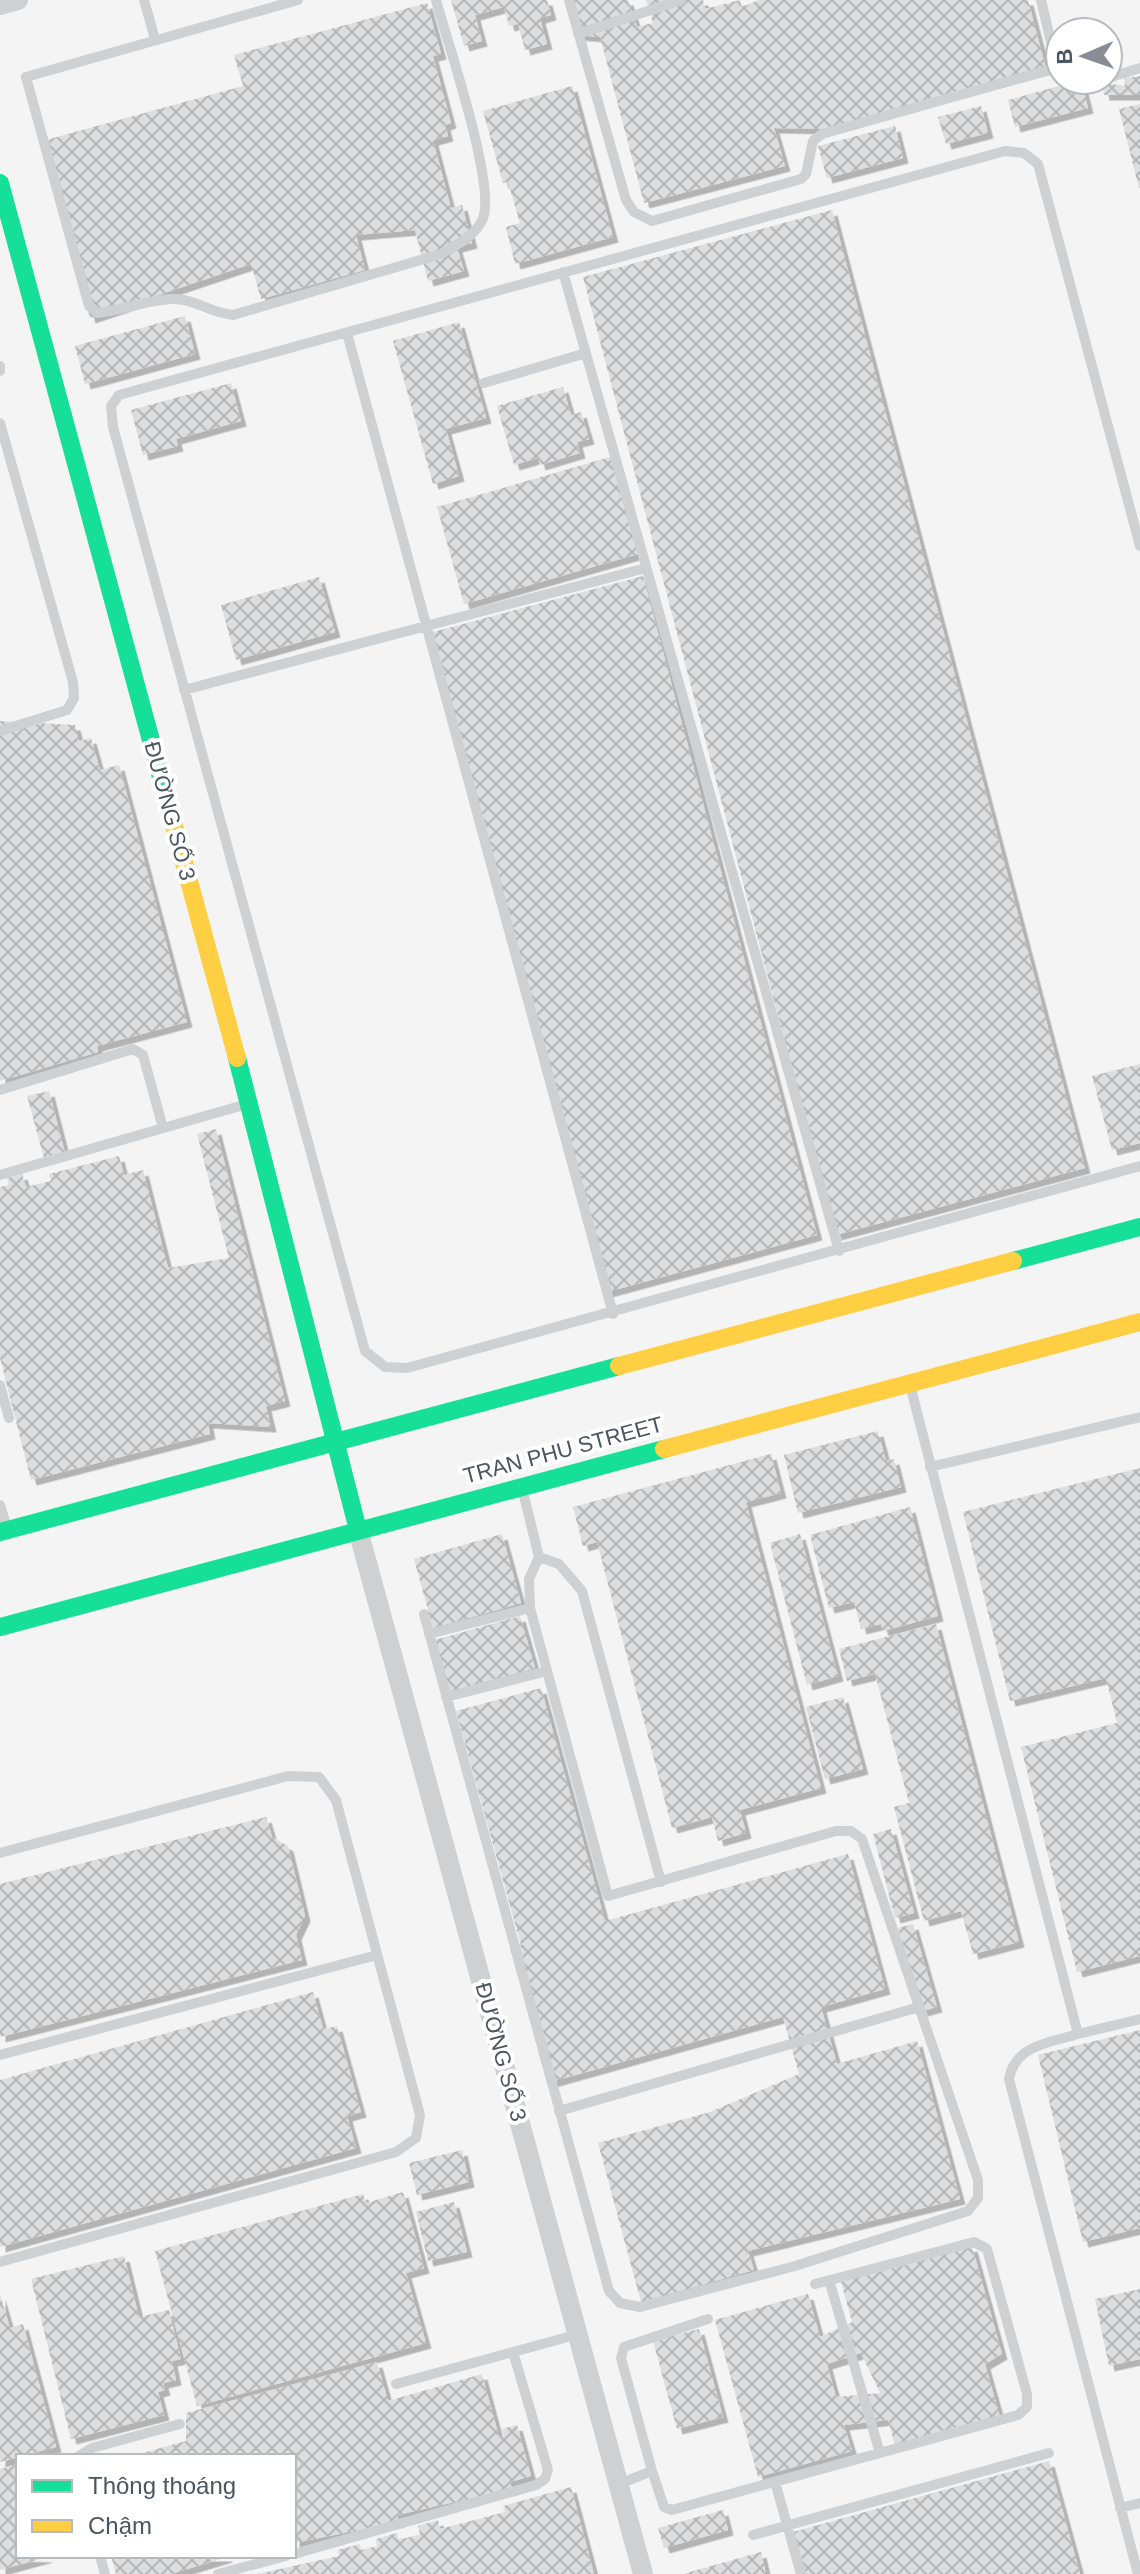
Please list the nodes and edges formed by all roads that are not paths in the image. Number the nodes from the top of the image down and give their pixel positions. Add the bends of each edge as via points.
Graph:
1 (18, 0) edge
2 (144, 0) edge
3 (298, 0) edge
4 (436, 0) edge
5 (569, 0) edge
6 (639, 0) edge
7 (681, 0) edge
8 (1041, 0) edge
9 (0, 5) edge
10 (642, 13) junction
11 (578, 34) junction
12 (155, 39) junction
13 (0, 183) edge
14 (563, 272) junction
15 (347, 333) junction
16 (586, 353) junction
17 (484, 383) dead end
18 (0, 423) edge
19 (1140, 546) edge
20 (646, 568) junction
21 (426, 625) junction
22 (184, 690) junction
23 (0, 731) edge
24 (0, 1090) edge
25 (249, 1103) junction
26 (163, 1128) junction
27 (1140, 1166) edge
28 (0, 1175) edge
29 (1140, 1227) edge
30 (839, 1251) junction
31 (613, 1314) junction
32 (1140, 1322) edge
33 (910, 1383) junction
34 (0, 1385) edge
35 (1140, 1417) edge
36 (9, 1418) dead end
37 (334, 1441) junction
38 (930, 1467) junction
39 (521, 1486) junction
40 (0, 1505) edge
41 (358, 1530) junction
42 (4, 1531) edge
43 (539, 1557) junction
44 (530, 1608) junction
45 (424, 1614) dead end
46 (0, 1627) edge
47 (429, 1634) junction
48 (547, 1671) junction
49 (446, 1697) junction
50 (0, 1853) edge
51 (661, 1882) junction
52 (377, 1955) junction
53 (919, 2007) junction
54 (1140, 2019) edge
55 (1078, 2034) junction
56 (0, 2055) edge
57 (559, 2111) junction
58 (0, 2262) edge
59 (829, 2280) junction
60 (815, 2284) dead end
61 (708, 2319) dead end
62 (579, 2334) junction
63 (513, 2352) junction
64 (396, 2384) dead end
65 (180, 2424) dead end
66 (880, 2453) junction
67 (1049, 2453) dead end
68 (82, 2454) edge
69 (652, 2471) junction
70 (775, 2482) junction
71 (619, 2484) junction
72 (1140, 2503) edge
73 (1120, 2508) junction
74 (788, 2526) junction
75 (753, 2535) dead end
76 (296, 2553) edge
77 (278, 2558) edge
78 (218, 2574) edge
79 (643, 2574) edge
80 (801, 2574) edge
81 (1138, 2574) edge

1 - 9 street
2 - 12 lane
3 - 12 lane
4 - 12 lane via 485,183 483,219 464,241 441,254 233,315 172,299 98,313 89,306 25,82 30,73
5 - 11 lane
6 - 10 lane
7 - 10 lane
8 - 11 lane via 1055,59 1052,69 822,134 813,141 801,179 652,221 634,212 626,200
10 - 11 lane
13 - 25 main road, ĐƯỜNG SỐ 3
14 - 15 lane
14 - 16 lane
14 - 19 lane via 1005,151 1024,153 1038,164
15 - 21 lane
15 - 22 lane via 119,395 111,406
16 - 17 lane
16 - 20 lane
18 - 23 lane via 74,698 67,710
20 - 21 lane
20 - 30 lane
21 - 22 lane
21 - 31 lane
22 - 31 lane via 365,1351 385,1367 407,1368
24 - 26 lane via 133,1049 143,1055
25 - 26 lane
25 - 37 main road, ĐƯỜNG SỐ 3
26 - 28 lane
27 - 30 lane
29 - 37 main road
30 - 31 lane
32 - 33 main road, TRAN PHU STREET
33 - 38 lane
33 - 39 main road, TRAN PHU STREET
34 - 36 lane
35 - 38 lane
37 - 41 main road, ĐƯỜNG SỐ 3
37 - 42 main road
38 - 55 lane
39 - 41 main road, TRAN PHU STREET
39 - 43 lane
40 - 42 lane
41 - 46 main road, TRAN PHU STREET
41 - 62 street, ĐƯỜNG SỐ 3
43 - 44 lane via 529,1579
43 - 51 lane via 559,1564 582,1591
44 - 47 lane
44 - 48 lane
45 - 47 lane
47 - 49 lane
48 - 49 lane
48 - 51 lane via 608,1896
49 - 57 lane
50 - 52 lane via 288,1776 319,1777 336,1800
51 - 53 lane via 851,1831 862,1839
52 - 56 lane
52 - 58 lane via 420,2115 416,2138 396,2152
53 - 57 lane
53 - 57 lane via 978,2180 978,2198 968,2211 795,2266 640,2307 620,2303 609,2291
54 - 55 lane
55 - 73 lane via 1026,2050 1012,2064 1009,2079
59 - 60 lane
59 - 66 lane
59 - 66 lane via 974,2242 987,2249 1027,2407 1018,2415
61 - 69 lane via 624,2347 621,2358
62 - 63 lane
62 - 71 street, ĐƯỜNG SỐ 3
63 - 64 lane
63 - 76 lane via 548,2470 545,2479
65 - 68 lane
66 - 70 lane
67 - 74 lane
69 - 70 lane via 664,2507 672,2510
69 - 71 lane
70 - 74 lane
71 - 79 street, ĐƯỜNG SỐ 3
72 - 73 lane
73 - 81 lane
74 - 75 lane
74 - 80 lane
77 - 78 lane

